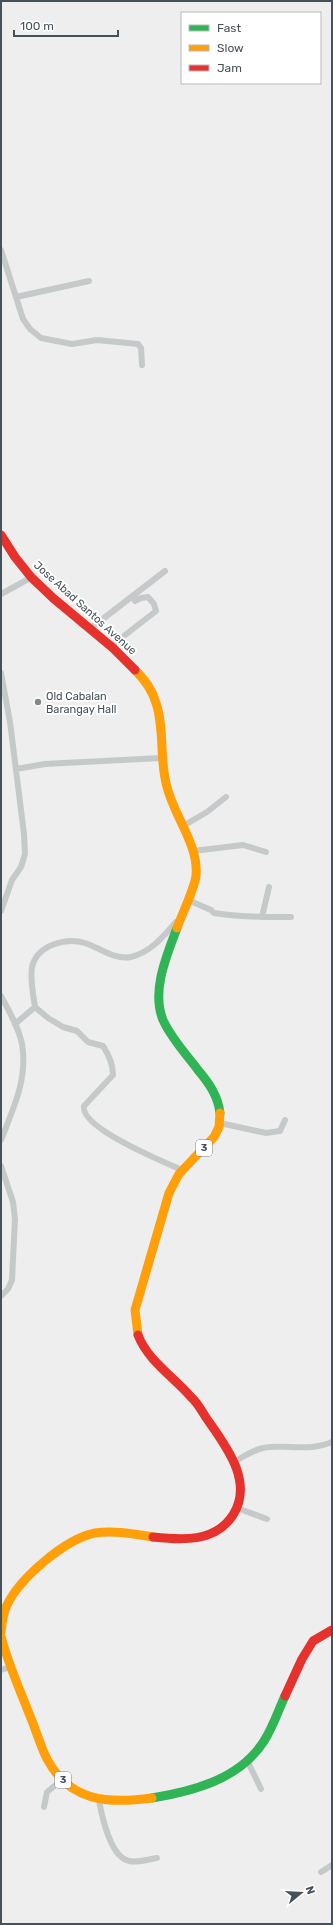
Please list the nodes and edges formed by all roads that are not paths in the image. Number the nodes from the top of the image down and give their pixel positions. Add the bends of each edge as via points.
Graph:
1 (1, 250) edge
2 (89, 281) dead end
3 (16, 297) junction
4 (142, 365) dead end
5 (1, 535) edge
6 (165, 571) dead end
7 (32, 577) junction
8 (1, 594) edge
9 (135, 602) dead end
10 (91, 628) junction
11 (112, 646) junction
12 (1, 673) edge
13 (161, 758) junction
14 (16, 769) junction
15 (226, 797) dead end
16 (183, 826) junction
17 (193, 851) junction
18 (266, 852) dead end
19 (269, 887) dead end
20 (188, 900) junction
21 (1, 911) edge
22 (183, 913) junction
23 (262, 917) junction
24 (290, 917) dead end
25 (1, 996) edge
26 (35, 1007) junction
27 (15, 1024) junction
28 (286, 1120) dead end
29 (220, 1123) junction
30 (1, 1140) edge
31 (1, 1166) edge
32 (182, 1170) junction
33 (1, 1296) edge
34 (332, 1442) edge
35 (234, 1462) junction
36 (237, 1508) junction
37 (267, 1519) dead end
38 (332, 1630) edge
39 (1, 1632) edge
40 (1, 1636) edge
41 (5, 1669) edge
42 (247, 1760) junction
43 (62, 1780) junction
44 (261, 1789) dead end
45 (99, 1801) junction
46 (44, 1807) dead end
47 (157, 1858) dead end
48 (332, 1865) edge
49 (321, 1872) dead end

1 - 3 street
2 - 3 street
3 - 4 street via 23,319 41,338 72,344 97,340 138,344 141,348
5 - 7 highway, Jose Abad Santos Avenue / 3
6 - 10 street
7 - 8 street
7 - 10 highway, Jose Abad Santos Avenue / 3
9 - 11 street via 140,598 148,598 156,611
10 - 11 highway, Jose Abad Santos Avenue / 3
11 - 13 highway, Jose Abad Santos Avenue / 3 via 153,693 157,708
12 - 14 street
13 - 14 street via 45,764
13 - 16 highway, Jose Abad Santos Avenue / 3 via 167,789
14 - 21 street via 25,854
15 - 16 street via 208,812
16 - 17 highway, Jose Abad Santos Avenue / 3
17 - 18 street via 243,845
17 - 20 highway, Jose Abad Santos Avenue / 3 via 196,877
19 - 23 street
20 - 22 highway, Jose Abad Santos Avenue / 3
20 - 23 street via 214,913
22 - 26 street via 156,944 130,957 112,955 84,943 66,942 47,947 32,966
22 - 29 highway, Jose Abad Santos Avenue / 3 via 162,974 159,1004 166,1026 217,1098 221,1110
23 - 24 street
25 - 27 street
26 - 27 street
26 - 32 street via 63,1027 77,1031 88,1042 103,1046 108,1053 113,1075 84,1106 87,1116 95,1125 111,1136
27 - 30 street via 22,1044 23,1078
28 - 29 street via 280,1131 266,1133
29 - 32 highway, Jose Abad Santos Avenue / 3 via 211,1142
31 - 33 street via 13,1202 15,1220 12,1280
32 - 35 highway, Jose Abad Santos Avenue / 3 via 169,1192 135,1310 136,1332 154,1359 192,1397 226,1445
34 - 35 street via 299,1448 264,1448
35 - 36 highway, Jose Abad Santos Avenue / 3 via 239,1473 240,1496
36 - 37 street
36 - 39 highway, Jose Abad Santos Avenue / 3 via 232,1518 221,1528 212,1535 200,1538 105,1532 94,1533 66,1545 14,1594 2,1618
38 - 42 highway, 3 via 313,1641 264,1741
40 - 41 highway, 3
41 - 43 highway, 3 via 43,1749
42 - 44 street
42 - 45 highway, 3 via 222,1779 199,1788 122,1801
43 - 45 highway, 3 via 78,1792
43 - 46 street via 47,1792
45 - 47 street via 105,1829 123,1858 128,1861
48 - 49 street

